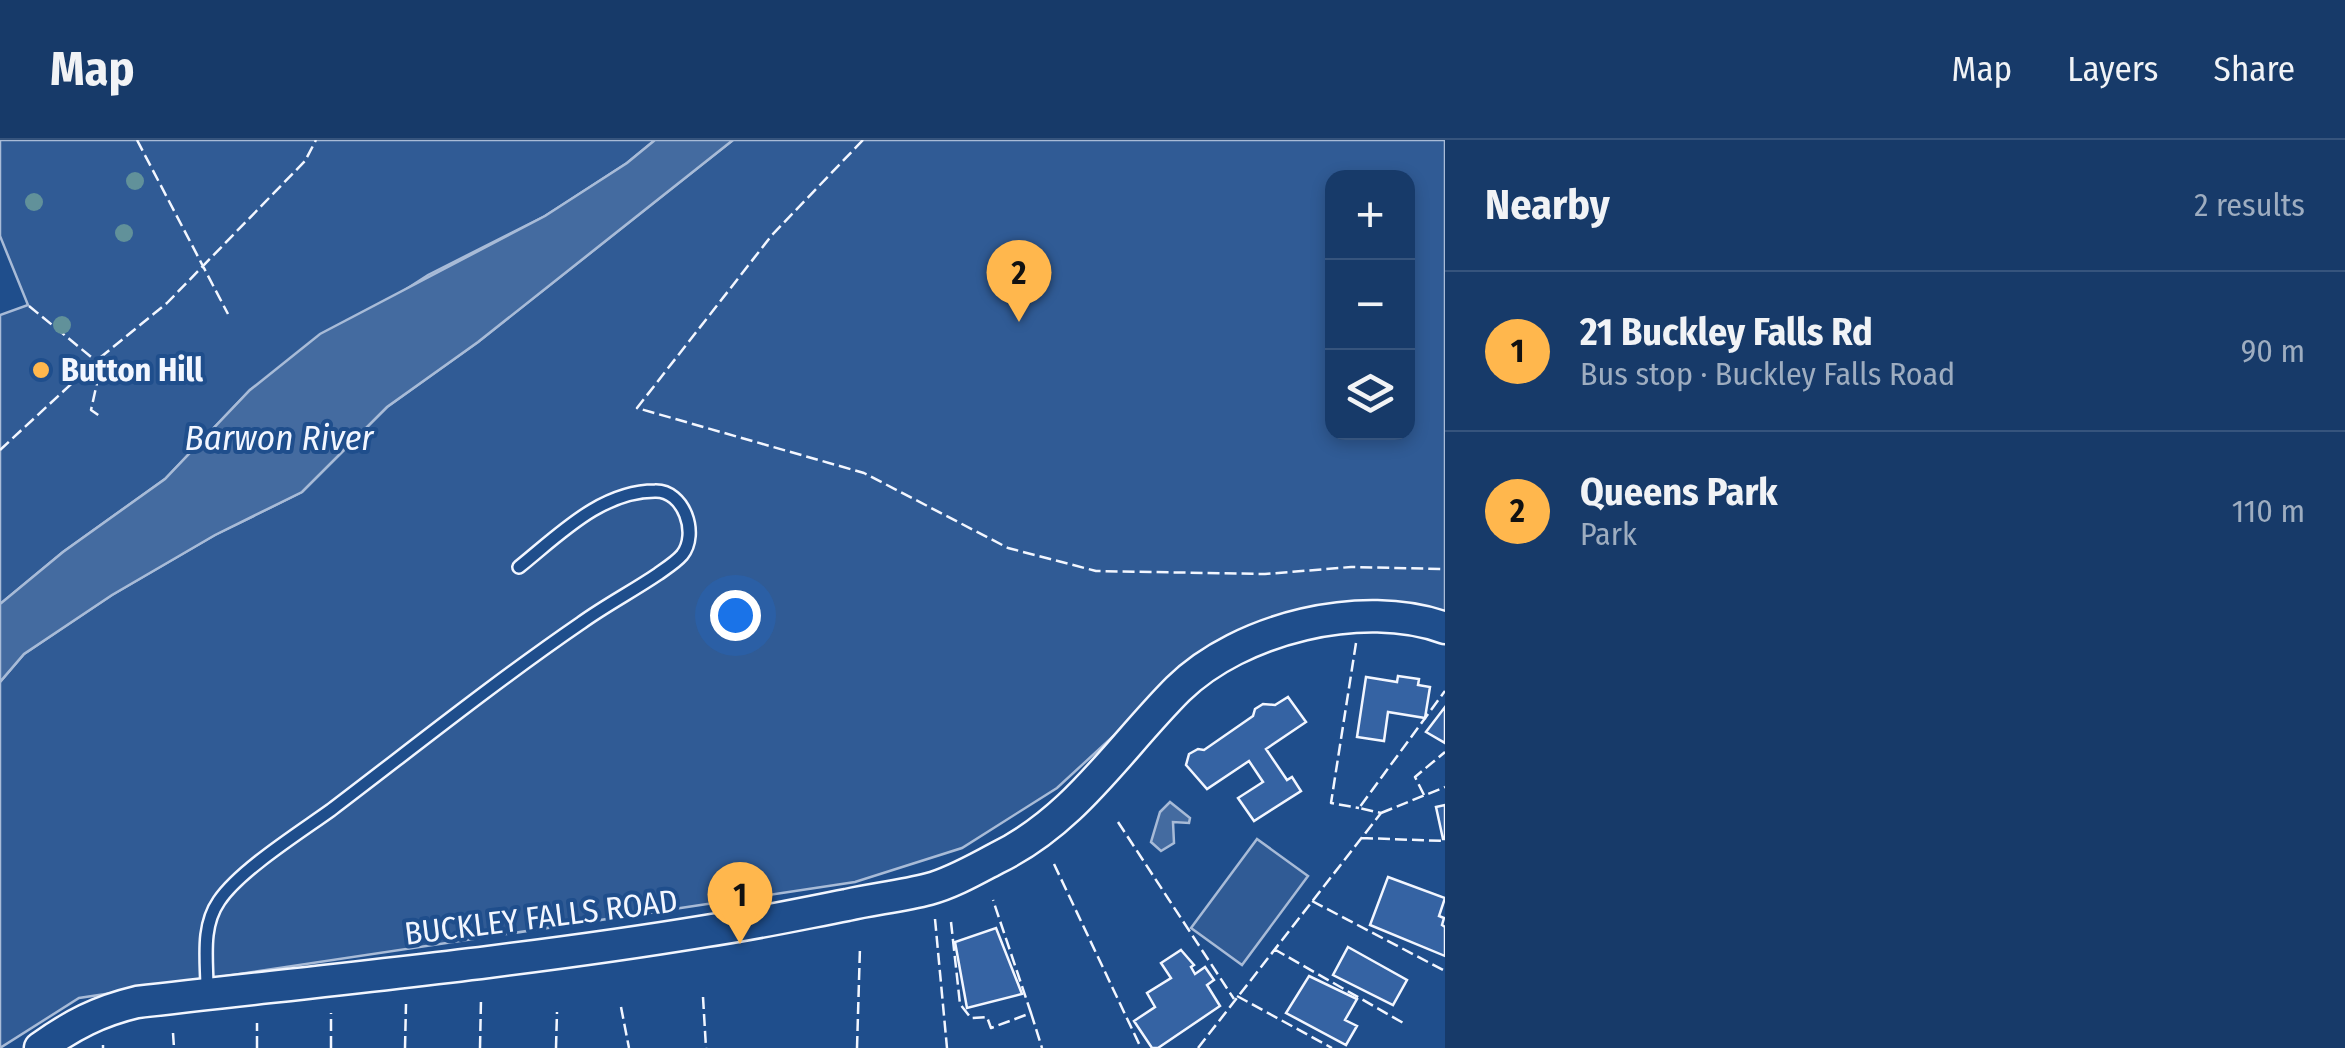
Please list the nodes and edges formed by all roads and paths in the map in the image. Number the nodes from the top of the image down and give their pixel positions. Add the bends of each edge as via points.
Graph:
1 (518, 567) dead end
2 (1445, 628) edge
3 (208, 994) junction
4 (40, 1048) edge

1 - 3 lane via 597,506 634,494 666,492 689,524 683,554 671,564 465,708 220,899 209,921
2 - 3 street, BUCKLEY FALLS ROAD via 1406,617 1352,615 1297,626 1237,650 1180,686 1057,819 1000,857 932,888 628,944
3 - 4 street, BUCKLEY FALLS ROAD via 100,1011

